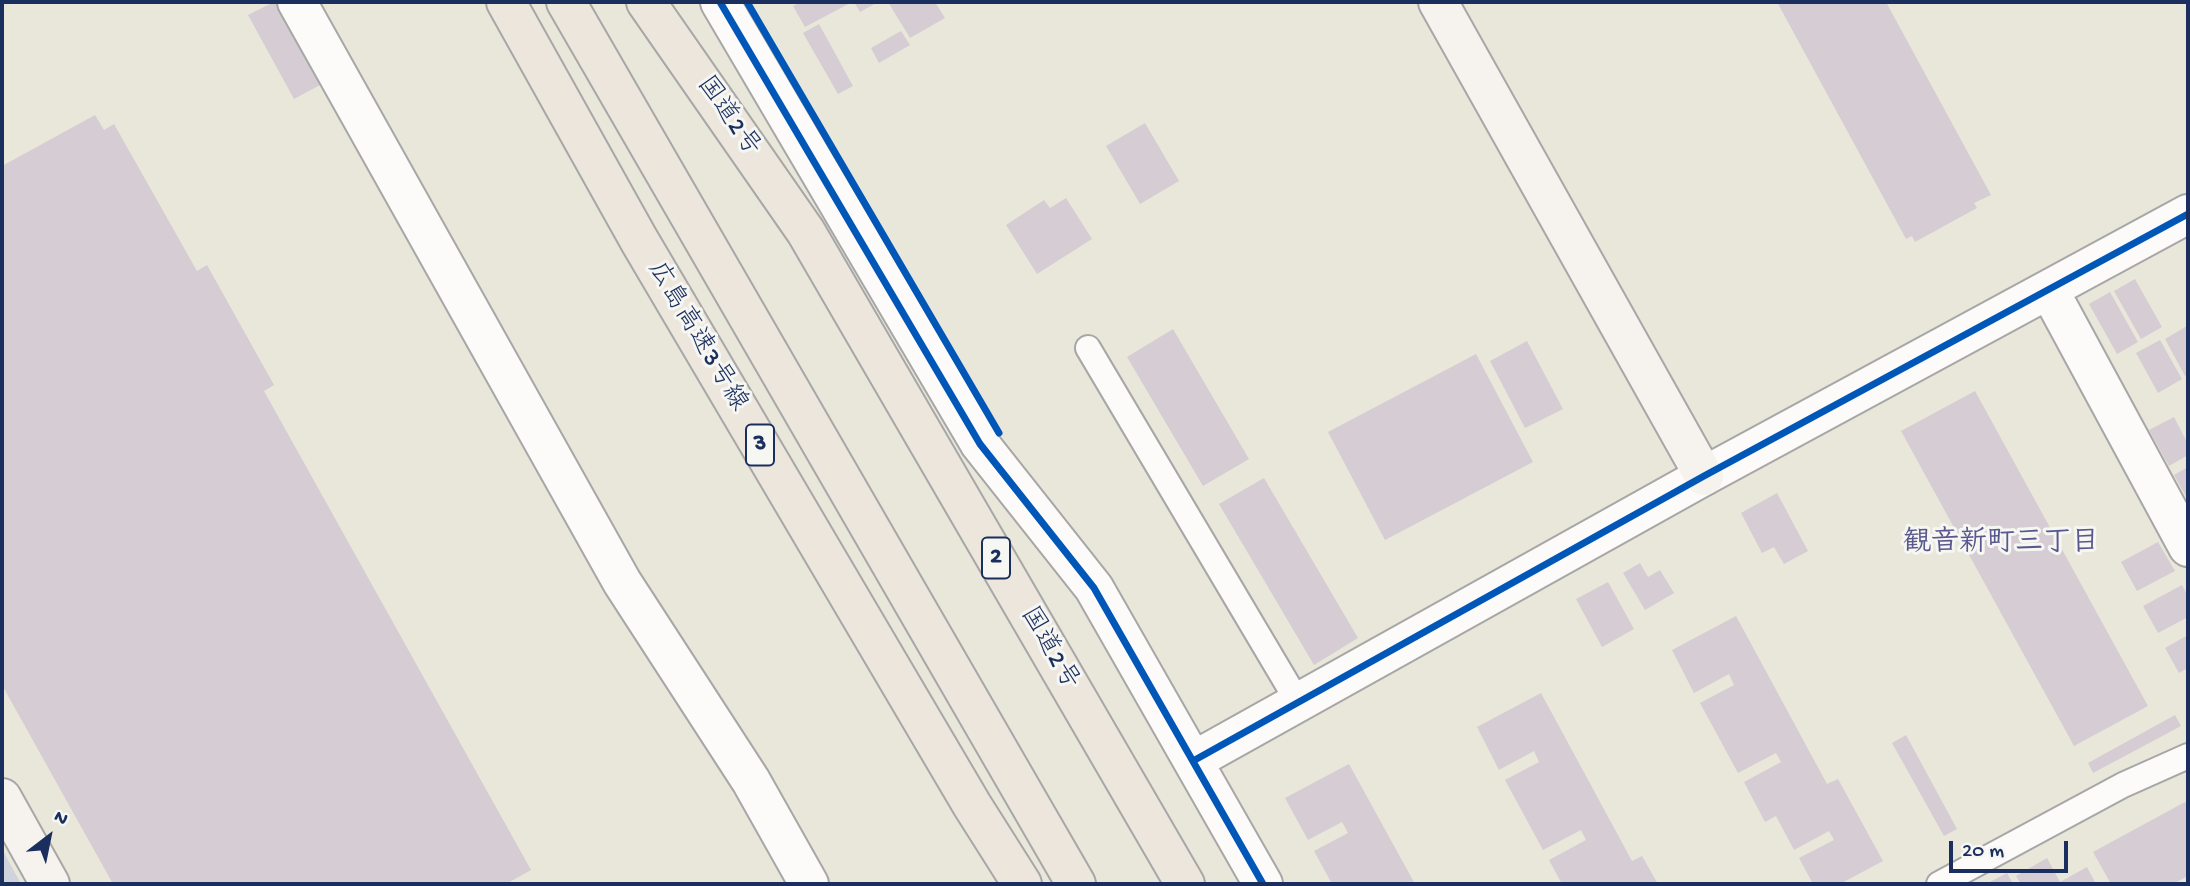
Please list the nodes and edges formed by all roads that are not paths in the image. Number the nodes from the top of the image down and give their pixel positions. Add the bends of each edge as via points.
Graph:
1 (297, 2) edge
2 (506, 2) edge
3 (566, 2) edge
4 (646, 2) edge
5 (680, 2) edge
6 (720, 2) edge
7 (1438, 2) edge
8 (2188, 214) edge
9 (806, 232) junction
10 (2049, 290) junction
11 (1088, 348) dead end
12 (1704, 476) junction
13 (2188, 547) edge
14 (1298, 702) junction
15 (2188, 757) edge
16 (1192, 761) junction
17 (2, 798) edge
18 (50, 884) edge
19 (809, 884) edge
20 (1022, 884) edge
21 (1076, 884) edge
22 (1185, 884) edge
23 (1263, 884) edge
24 (1939, 884) edge

1 - 19 street via 622,582 751,781
2 - 20 highway, 広島高速3号線 / 3 via 639,240
3 - 21 highway, 広島高速3号線 / 3
4 - 9 highway, 国道2号 / 2
5 - 9 highway, 国道2号 / 2 via 778,163
6 - 16 street via 980,444 1094,588
7 - 12 street
8 - 10 street
9 - 22 highway, 国道2号 / 2
10 - 12 street
10 - 13 street
11 - 14 lane
12 - 14 street
14 - 16 street
15 - 24 lane via 2123,785
16 - 23 street
17 - 18 street

